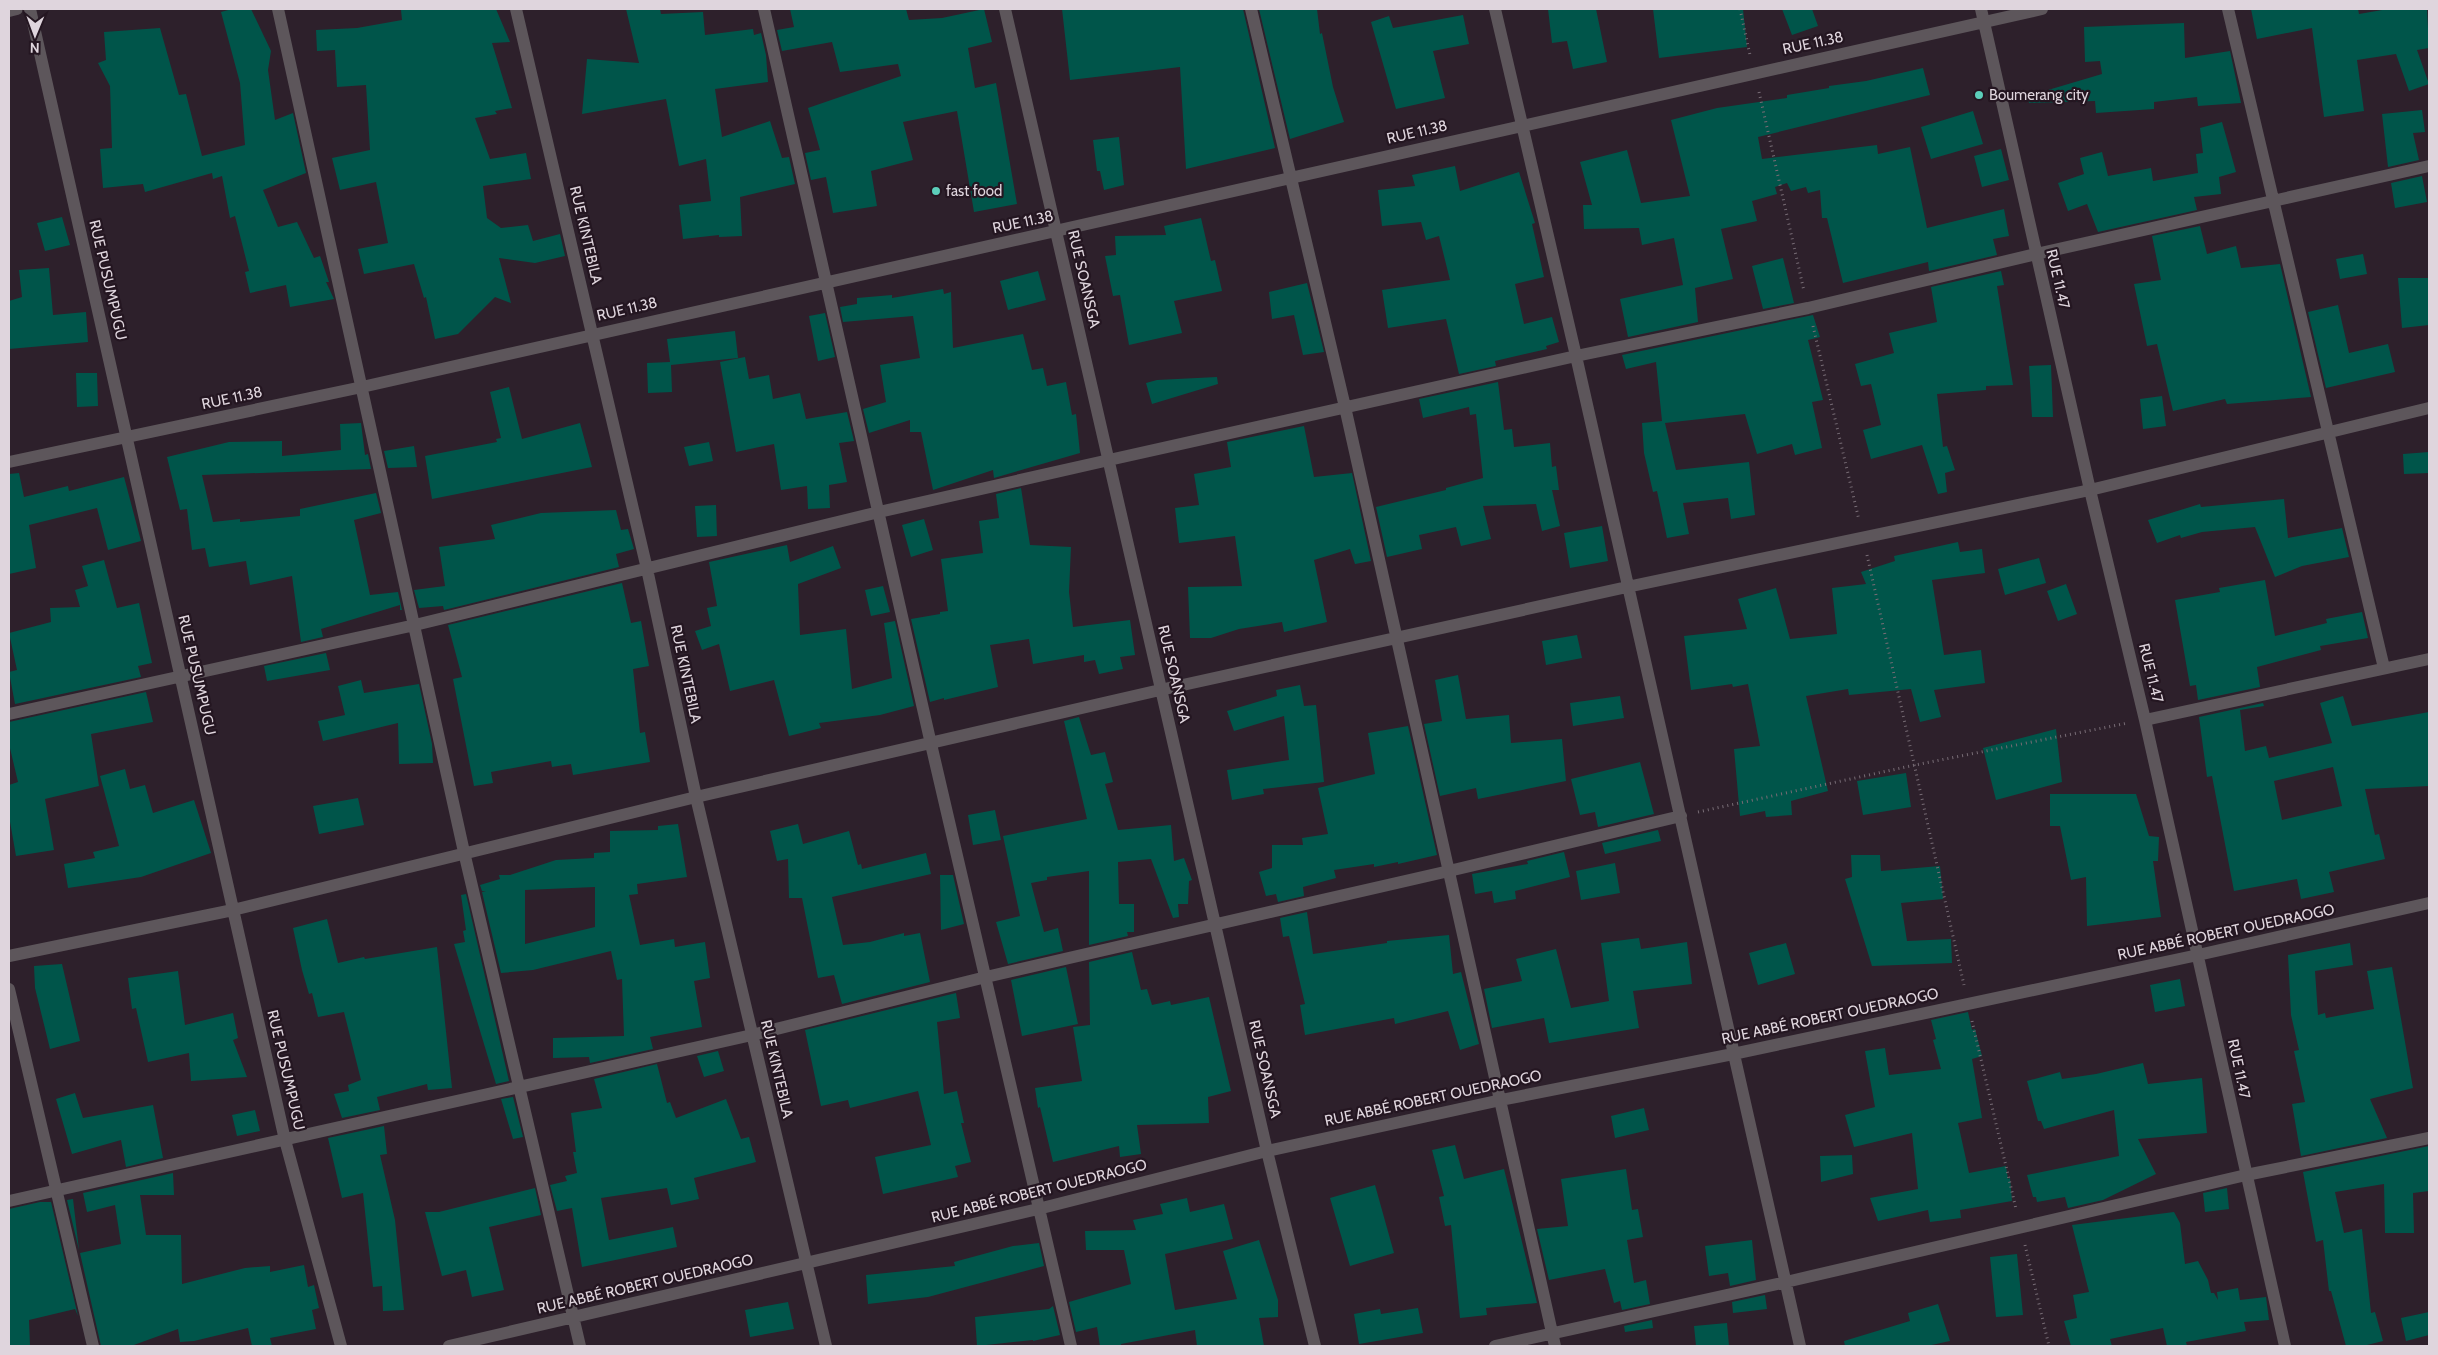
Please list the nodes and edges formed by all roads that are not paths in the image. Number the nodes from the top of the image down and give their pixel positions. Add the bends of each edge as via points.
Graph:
1 (17, 9) edge
2 (30, 9) edge
3 (278, 9) edge
4 (516, 9) edge
5 (764, 9) edge
6 (1005, 9) edge
7 (1251, 9) edge
8 (1494, 9) edge
9 (1981, 9) edge
10 (2042, 9) edge
11 (2228, 9) edge
12 (9, 11) edge
13 (1984, 23) junction
14 (1521, 125) junction
15 (2429, 166) edge
16 (1291, 178) junction
17 (2275, 201) junction
18 (1057, 232) junction
19 (2036, 254) junction
20 (826, 282) junction
21 (592, 334) junction
22 (1576, 356) junction
23 (362, 387) junction
24 (1345, 407) junction
25 (2429, 408) edge
26 (2329, 432) junction
27 (127, 437) junction
28 (1108, 460) junction
29 (9, 462) edge
30 (2090, 490) junction
31 (879, 512) junction
32 (647, 569) junction
33 (1627, 587) junction
34 (415, 625) junction
35 (1396, 639) junction
36 (2429, 659) edge
37 (2384, 668) junction
38 (180, 675) junction
39 (1160, 690) junction
40 (9, 714) edge
41 (2145, 720) junction
42 (931, 744) junction
43 (696, 797) junction
44 (1681, 816) junction
45 (464, 852) junction
46 (1449, 871) junction
47 (2429, 903) edge
48 (233, 910) junction
49 (1216, 925) junction
50 (2198, 955) junction
51 (9, 956) edge
52 (986, 977) junction
53 (9, 988) edge
54 (752, 1035) junction
55 (1733, 1054) junction
56 (519, 1087) junction
57 (1501, 1100) junction
58 (2429, 1138) edge
59 (286, 1140) junction
60 (1267, 1151) junction
61 (2246, 1175) junction
62 (57, 1190) junction
63 (9, 1201) edge
64 (1038, 1209) junction
65 (806, 1264) junction
66 (1786, 1282) junction
67 (573, 1317) junction
68 (1552, 1333) junction
69 (93, 1346) edge
70 (341, 1346) edge
71 (449, 1346) edge
72 (580, 1346) edge
73 (826, 1346) edge
74 (1072, 1346) edge
75 (1315, 1346) edge
76 (1495, 1346) edge
77 (1555, 1346) edge
78 (1800, 1346) edge
79 (2285, 1346) edge

1 - 12 street
2 - 27 street, RUE PUSUMPUGU
3 - 23 street
4 - 21 street, RUE KINTEBILA
5 - 20 street
6 - 18 street, RUE SOANSGA
7 - 16 street
8 - 14 street
9 - 13 street, RUE 11.47
10 - 13 street, RUE 11.38
11 - 17 street
13 - 14 street, RUE 11.38
13 - 19 street, RUE 11.47
14 - 16 street, RUE 11.38
14 - 22 street
15 - 17 street
16 - 18 street, RUE 11.38
16 - 24 street
17 - 19 street
17 - 26 street
18 - 20 street, RUE 11.38
18 - 28 street, RUE SOANSGA
19 - 22 street via 1808,308
19 - 30 street, RUE 11.47
20 - 21 street, RUE 11.38
20 - 31 street
21 - 23 street, RUE 11.38
21 - 32 street, RUE KINTEBILA
22 - 24 street
22 - 33 street
23 - 27 street, RUE 11.38
23 - 34 street
24 - 28 street
24 - 35 street
25 - 26 street
26 - 30 street
26 - 37 street
27 - 29 street, RUE 11.38
27 - 38 street, RUE PUSUMPUGU
28 - 31 street
28 - 39 street, RUE SOANSGA
30 - 33 street
30 - 41 street, RUE 11.47
31 - 32 street
31 - 42 street
32 - 34 street
32 - 43 street, RUE KINTEBILA
33 - 35 street
33 - 44 street
34 - 38 street
34 - 45 street
35 - 39 street
35 - 46 street
36 - 37 street
37 - 41 street
38 - 40 street
38 - 48 street, RUE PUSUMPUGU
39 - 42 street
39 - 49 street, RUE SOANSGA
41 - 50 street, RUE 11.47
42 - 43 street
42 - 52 street
43 - 45 street
43 - 54 street, RUE KINTEBILA
44 - 46 street
44 - 55 street
45 - 48 street
45 - 56 street
46 - 49 street
46 - 57 street
47 - 50 street, RUE ABBÉ ROBERT OUEDRAOGO
48 - 51 street
48 - 59 street, RUE PUSUMPUGU
49 - 52 street
49 - 60 street, RUE SOANSGA
50 - 55 street, RUE ABBÉ ROBERT OUEDRAOGO
50 - 61 street, RUE 11.47
52 - 54 street
52 - 64 street
53 - 62 street
54 - 56 street
54 - 65 street, RUE KINTEBILA
55 - 57 street, RUE ABBÉ ROBERT OUEDRAOGO
55 - 66 street
56 - 59 street
56 - 67 street
57 - 60 street, RUE ABBÉ ROBERT OUEDRAOGO
57 - 68 street
58 - 61 street
59 - 62 street
59 - 70 street, RUE PUSUMPUGU
60 - 64 street, RUE ABBÉ ROBERT OUEDRAOGO
60 - 75 street, RUE SOANSGA
61 - 66 street
61 - 79 street, RUE 11.47
62 - 63 street
62 - 69 street
64 - 65 street, RUE ABBÉ ROBERT OUEDRAOGO
64 - 74 street
65 - 67 street, RUE ABBÉ ROBERT OUEDRAOGO
65 - 73 street, RUE KINTEBILA
66 - 68 street
66 - 78 street
67 - 71 street, RUE ABBÉ ROBERT OUEDRAOGO
67 - 72 street
68 - 76 street
68 - 77 street

